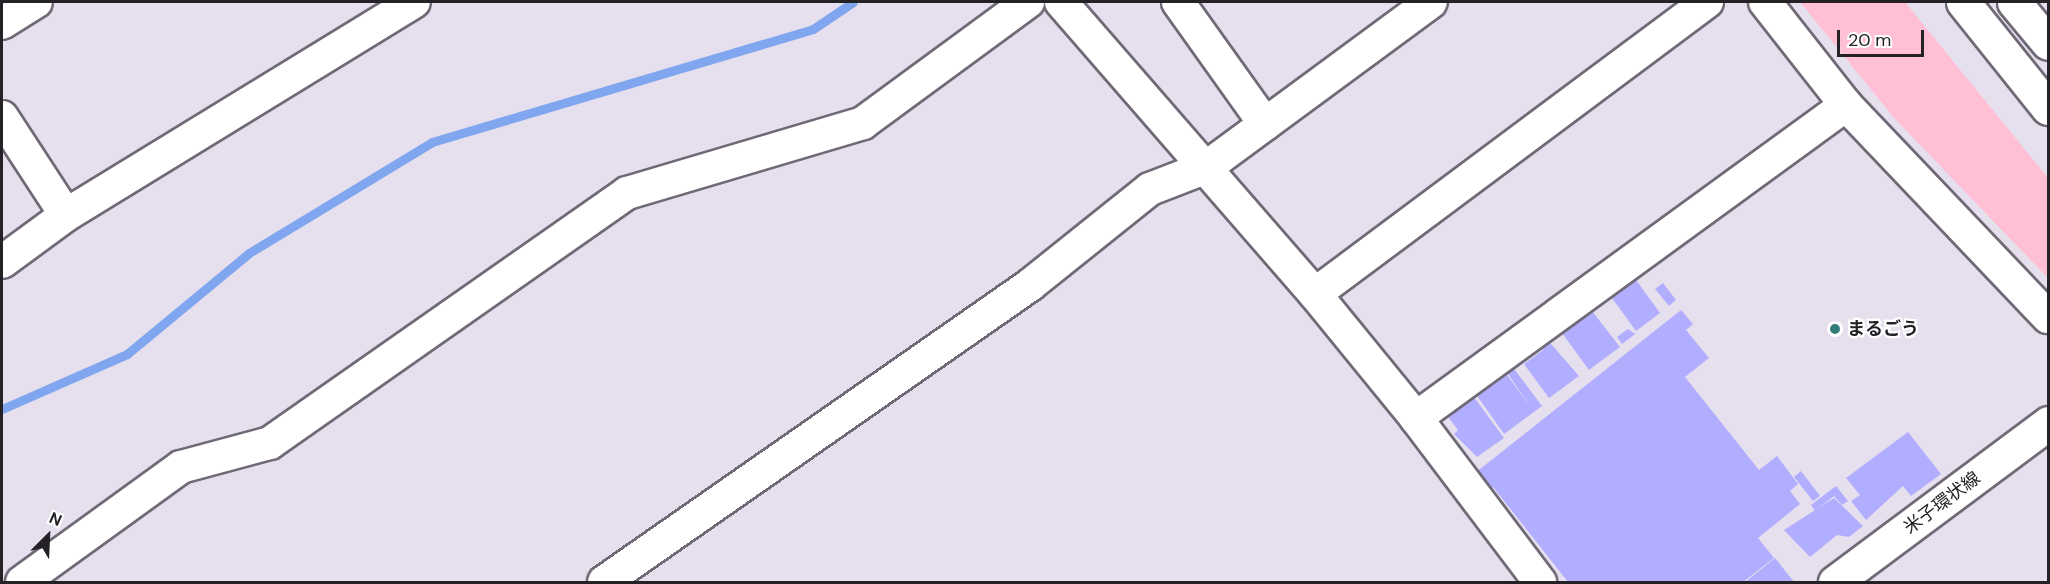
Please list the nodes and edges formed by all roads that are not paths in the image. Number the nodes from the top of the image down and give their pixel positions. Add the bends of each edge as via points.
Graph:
1 (36, 2) edge
2 (414, 2) edge
3 (1028, 2) edge
4 (1061, 2) edge
5 (1178, 2) edge
6 (1431, 2) edge
7 (1707, 2) edge
8 (1765, 2) edge
9 (1963, 2) edge
10 (2014, 2) edge
11 (2, 23) edge
12 (2049, 43) edge
13 (1846, 105) junction
14 (2049, 108) edge
15 (2, 117) edge
16 (1264, 124) junction
17 (1207, 167) junction
18 (66, 215) junction
19 (2, 262) edge
20 (1315, 294) junction
21 (2049, 317) edge
22 (1416, 418) junction
23 (2049, 423) edge
24 (22, 582) edge
25 (604, 582) edge
26 (1540, 582) edge
27 (1835, 582) edge

1 - 11 street
2 - 18 street
3 - 24 street via 863,123 627,193 270,443 181,467
4 - 17 street
5 - 16 street
6 - 16 street
7 - 20 street
8 - 13 street
9 - 14 main road
10 - 12 main road
13 - 21 street
13 - 22 street
15 - 18 street
16 - 17 street
17 - 20 street
17 - 25 street via 1150,189 1030,285
18 - 19 street
20 - 22 street
22 - 26 street
23 - 27 main road, 米子環状線

